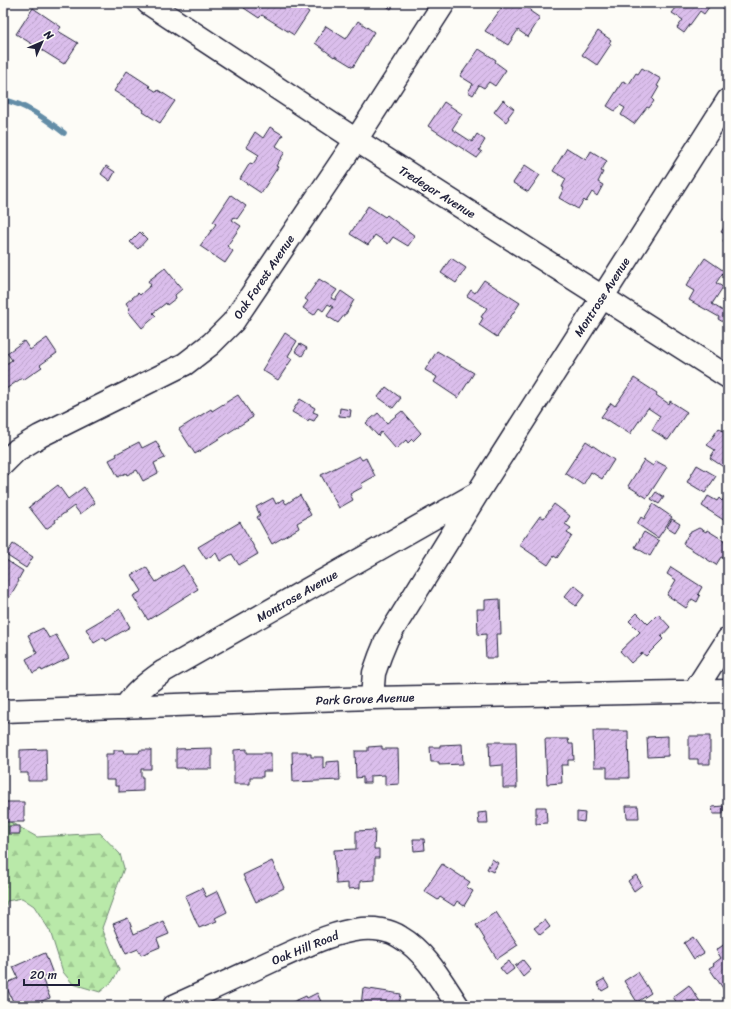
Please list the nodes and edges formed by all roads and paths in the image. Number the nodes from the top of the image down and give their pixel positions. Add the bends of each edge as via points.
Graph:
1 (148, 3) edge
2 (444, 3) edge
3 (728, 100) edge
4 (356, 140) junction
5 (602, 296) junction
6 (728, 377) edge
7 (3, 464) edge
8 (476, 494) junction
9 (728, 639) edge
10 (728, 691) edge
11 (694, 692) junction
12 (372, 698) junction
13 (125, 707) junction
14 (3, 712) edge
15 (174, 1006) edge
16 (458, 1006) edge

1 - 4 street, Tredegar Avenue
2 - 4 street, Oak Forest Avenue
3 - 5 street, Montrose Avenue
4 - 5 street, Tredegar Avenue
4 - 7 street, Oak Forest Avenue via 238,316 211,344 185,364 40,436 17,450
5 - 6 street, Tredegar Avenue
5 - 8 street, Montrose Avenue
8 - 12 street, Montrose Avenue via 387,639 374,673
8 - 13 street, Montrose Avenue via 164,671 147,682
9 - 11 street
10 - 11 street, Park Grove Avenue
11 - 12 street, Park Grove Avenue
12 - 13 street, Park Grove Avenue
13 - 14 street, Park Grove Avenue
15 - 16 street, Oak Hill Road via 314,942 363,929 383,930 400,936 432,966

